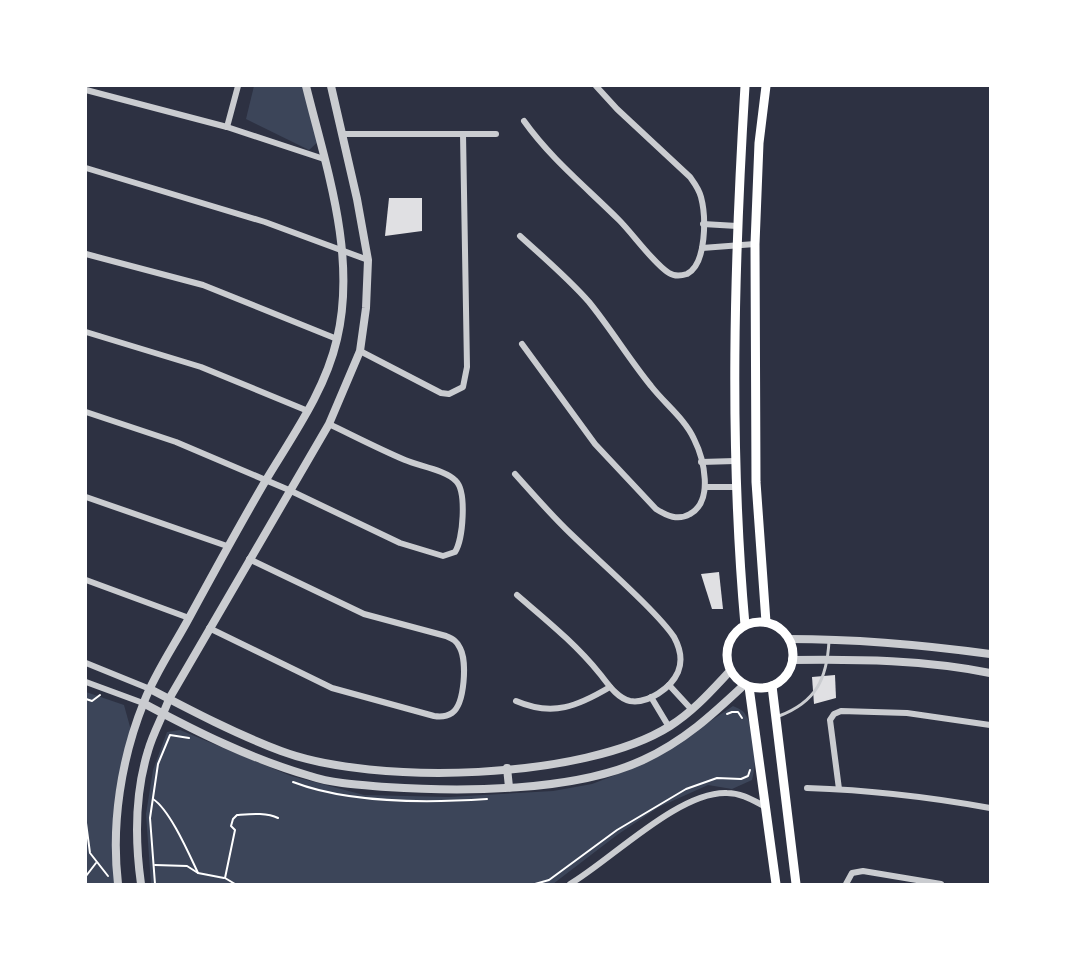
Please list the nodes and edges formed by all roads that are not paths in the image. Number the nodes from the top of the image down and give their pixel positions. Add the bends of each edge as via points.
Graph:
1 (238, 86) edge
2 (306, 86) edge
3 (331, 86) edge
4 (597, 86) edge
5 (745, 86) edge
6 (765, 86) edge
7 (86, 90) edge
8 (524, 121) dead end
9 (227, 127) junction
10 (343, 134) junction
11 (463, 134) junction
12 (496, 134) dead end
13 (742, 140) junction
14 (759, 143) junction
15 (324, 159) junction
16 (86, 168) edge
17 (703, 224) junction
18 (737, 226) junction
19 (520, 236) dead end
20 (755, 244) junction
21 (737, 245) junction
22 (702, 248) junction
23 (343, 251) junction
24 (86, 254) edge
25 (368, 260) junction
26 (86, 332) edge
27 (337, 339) junction
28 (522, 344) dead end
29 (360, 351) junction
30 (734, 373) junction
31 (755, 375) junction
32 (308, 411) junction
33 (86, 412) edge
34 (329, 424) junction
35 (735, 461) junction
36 (701, 462) junction
37 (515, 474) dead end
38 (266, 481) junction
39 (705, 487) junction
40 (736, 487) junction
41 (289, 490) junction
42 (86, 497) edge
43 (227, 546) junction
44 (249, 559) junction
45 (86, 580) edge
46 (518, 595) dead end
47 (189, 618) junction
48 (766, 622) junction
49 (745, 625) junction
50 (209, 628) junction
51 (789, 639) junction
52 (829, 639) junction
53 (990, 654) edge
54 (792, 660) junction
55 (828, 660) junction
56 (86, 663) edge
57 (730, 670) junction
58 (990, 673) edge
59 (86, 682) edge
60 (669, 685) junction
61 (747, 686) junction
62 (772, 686) junction
63 (610, 687) junction
64 (150, 689) junction
65 (651, 697) junction
66 (169, 699) junction
67 (516, 701) dead end
68 (143, 703) junction
69 (692, 710) junction
70 (164, 714) junction
71 (777, 717) junction
72 (990, 725) edge
73 (669, 727) junction
74 (507, 768) junction
75 (431, 773) junction
76 (509, 787) junction
77 (807, 789) dead end
78 (839, 789) junction
79 (432, 790) junction
80 (766, 807) junction
81 (990, 808) edge
82 (118, 882) edge
83 (141, 885) edge
84 (570, 885) edge
85 (776, 885) edge
86 (796, 885) edge
87 (846, 885) edge
88 (941, 885) edge

1 - 9 street
2 - 15 street
3 - 10 street
4 - 17 street via 690,177 700,196
5 - 13 main road
6 - 14 main road
7 - 9 street
8 - 22 street via 552,157 668,273 682,276 691,272 698,264
9 - 15 street
10 - 11 street
10 - 25 street
11 - 12 street
11 - 29 street via 467,367 463,387 449,394 441,393
13 - 14 main road
13 - 18 main road
14 - 20 main road
15 - 23 street
16 - 23 street via 254,219
17 - 18 street
17 - 22 street
18 - 21 main road
19 - 36 street via 589,302 650,385 687,427
20 - 21 street
20 - 31 main road
21 - 22 street
21 - 30 main road
23 - 25 street
23 - 27 street via 344,298
24 - 27 street via 203,285
25 - 29 street
26 - 32 street via 201,367
27 - 32 street via 325,377
28 - 39 street via 595,444 656,509 676,518 686,516 702,502
29 - 34 street
30 - 31 main road
30 - 35 main road
31 - 48 main road via 756,482
32 - 38 street
33 - 38 street via 176,442
34 - 41 street
34 - 41 street via 456,480 463,496 461,539 455,552 443,556 400,543
35 - 36 street
35 - 40 main road
36 - 39 street
37 - 60 street via 674,636 681,662
38 - 41 street
38 - 43 street
39 - 40 street
40 - 49 main road
41 - 44 street
42 - 43 street
43 - 47 street
44 - 50 street
44 - 50 street via 364,614 456,641 465,667 459,704 451,714 434,716 332,688
45 - 47 street
46 - 63 street via 582,654
47 - 64 street
48 - 49 main road
48 - 51 main road
49 - 57 main road via 728,645 726,658
50 - 66 street
51 - 52 street
51 - 54 main road
52 - 53 street
52 - 55 lane
54 - 55 street
54 - 62 main road via 789,671
55 - 58 street via 945,666
55 - 71 lane via 822,681 808,699
56 - 64 street
57 - 61 main road
57 - 69 street
59 - 68 street
60 - 65 street
60 - 69 street
61 - 62 main road
61 - 76 street via 679,741 641,761 584,778
61 - 80 main road
62 - 71 main road
63 - 65 street via 629,700
63 - 67 street via 577,704 554,709 540,710
64 - 66 street
64 - 68 street
65 - 73 street
66 - 70 street
66 - 75 street via 282,751 318,761
68 - 70 street
68 - 82 street via 122,774
69 - 73 street
70 - 79 street via 208,737 312,777
70 - 83 street via 141,776
71 - 86 main road
72 - 78 street via 907,714 841,711 830,720
73 - 74 street via 588,758
74 - 75 street
74 - 76 street
75 - 79 street
76 - 79 street
77 - 78 street
78 - 81 street
80 - 84 street via 728,793 694,801 649,827
80 - 85 main road
87 - 88 street via 852,873 863,871

